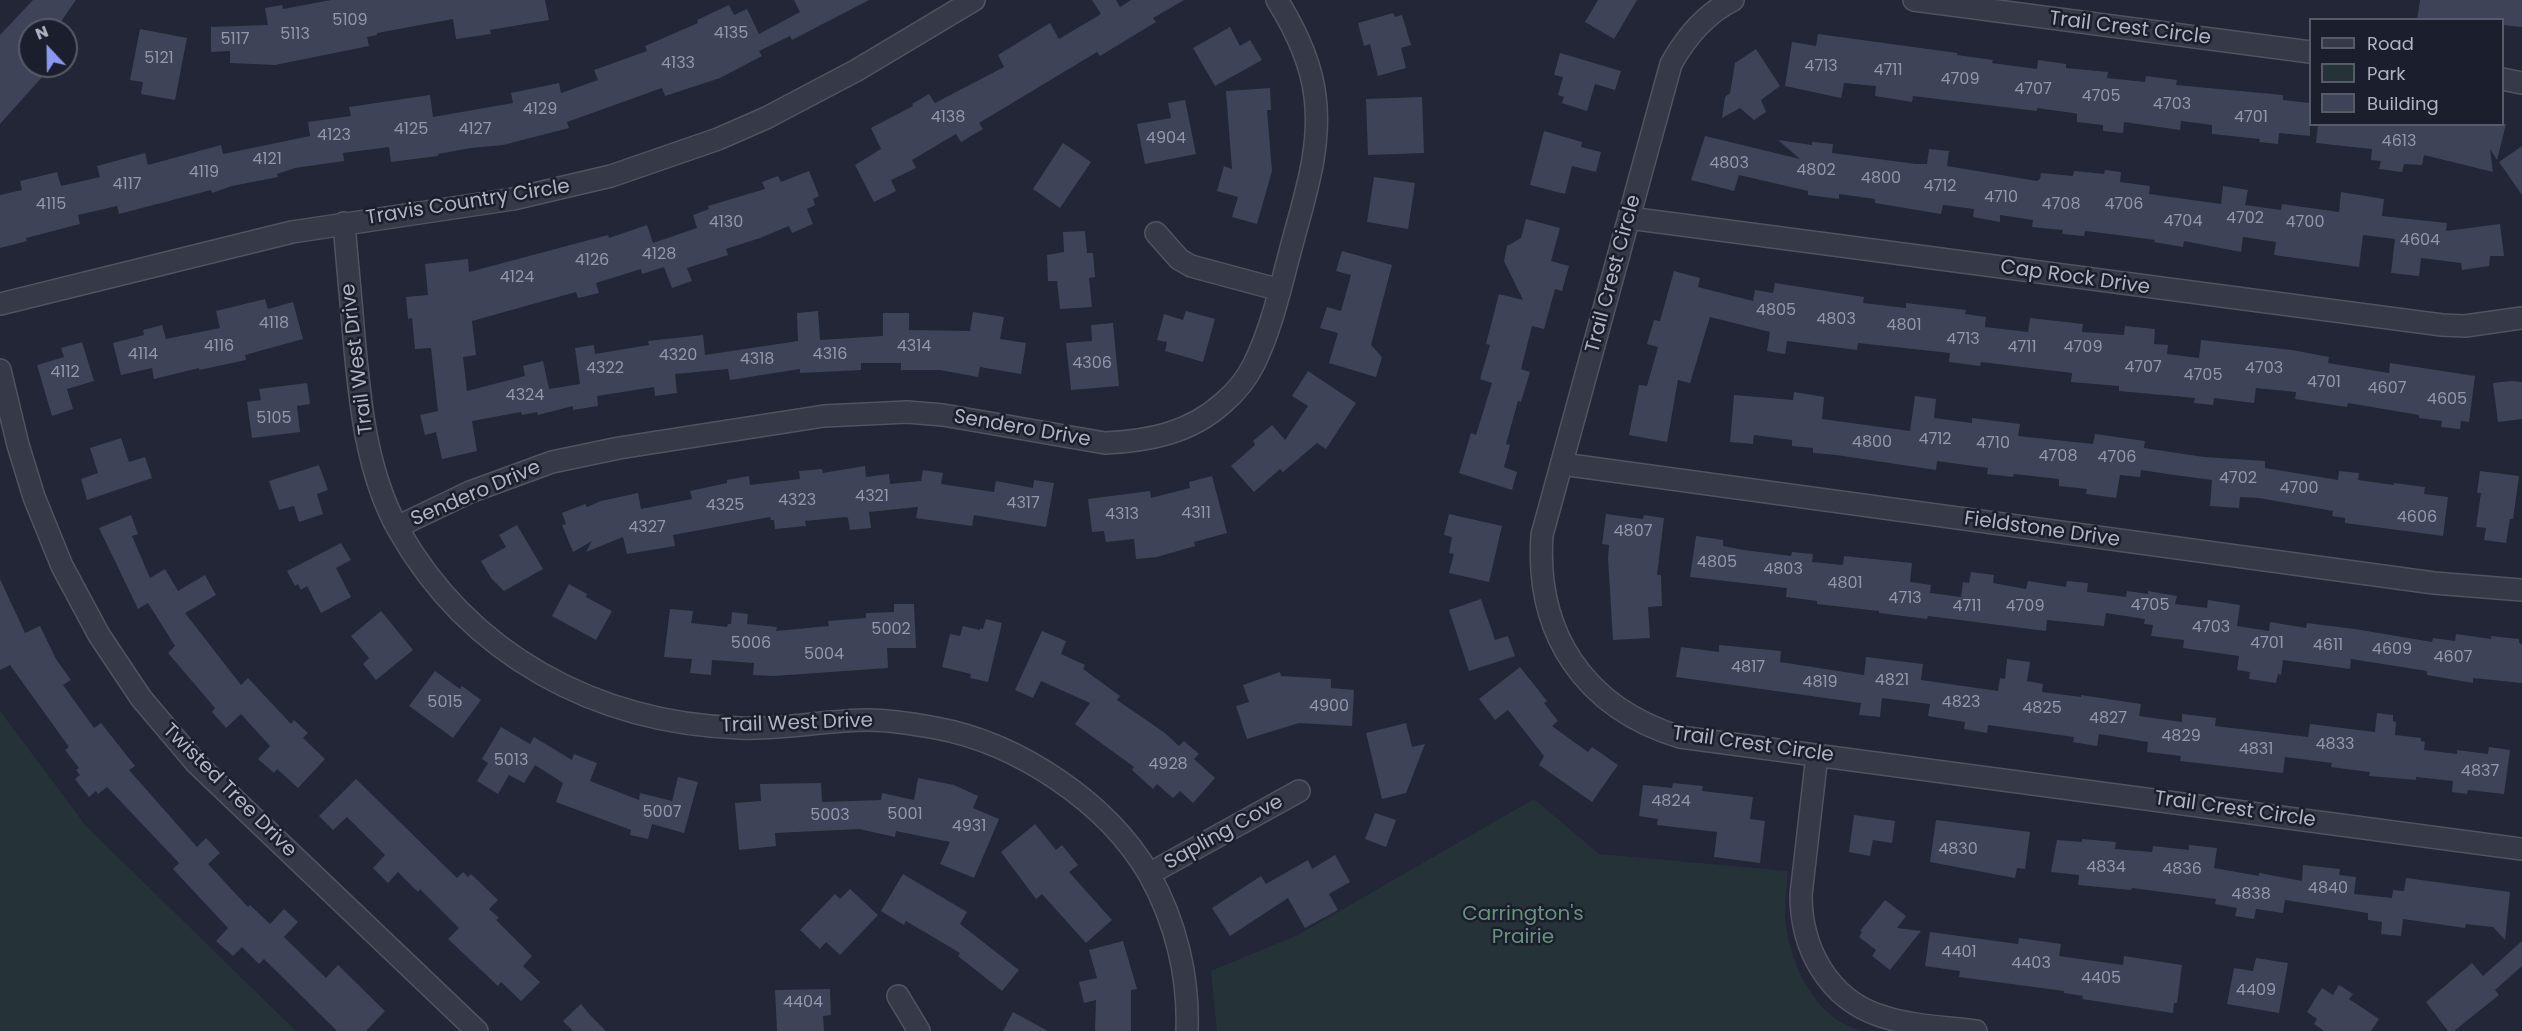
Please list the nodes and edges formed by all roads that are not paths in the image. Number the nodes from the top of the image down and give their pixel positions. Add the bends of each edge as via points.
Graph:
1 (974, 0) edge
2 (1277, 0) edge
3 (1733, 0) edge
4 (1914, 0) edge
5 (1966, 4) edge
6 (949, 6) edge
7 (2309, 52) edge
8 (2504, 79) edge
9 (2522, 83) edge
10 (1629, 218) junction
11 (344, 223) junction
12 (1156, 232) dead end
13 (1280, 290) junction
14 (0, 304) edge
15 (2522, 318) edge
16 (0, 369) edge
17 (1562, 464) junction
18 (397, 527) junction
19 (2522, 590) edge
20 (1817, 755) junction
21 (1299, 791) dead end
22 (2522, 849) edge
23 (1149, 874) junction
24 (898, 996) dead end
25 (477, 1031) edge
26 (919, 1031) edge
27 (1187, 1031) edge
28 (1976, 1031) edge

1 - 6 street, Travis Country Circle
2 - 13 street, Sendero Drive via 1298,37 1309,68 1317,123 1315,156
3 - 10 street, Trail Crest Circle via 1696,28 1671,64
4 - 5 street, Trail Crest Circle
5 - 7 street, Trail Crest Circle
6 - 11 street, Travis Country Circle via 815,94 747,127 675,155 611,176 522,197
8 - 9 street
10 - 15 street, Cap Rock Drive via 2442,325
10 - 17 street, Trail Crest Circle
11 - 14 street, Travis Country Circle via 236,244
11 - 18 street, Trail West Drive via 360,405 378,478
12 - 13 street via 1179,259 1191,266
13 - 18 street, Sendero Drive via 1254,365 1240,385 1203,418 1169,434 1106,443 943,415 907,412 824,416 552,462 470,492
16 - 25 street, Twisted Tree Drive via 18,445 51,540 79,599 131,683 195,763
17 - 19 street, Fieldstone Drive via 2422,581
17 - 20 street, Trail Crest Circle via 1542,536 1541,580 1551,619 1583,676 1614,705 1663,732
18 - 23 street, Trail West Drive via 440,591 477,629 504,652 574,691 652,718 693,725 742,729 868,720 939,728 974,738 1031,763 1062,782 1120,835
20 - 22 street, Trail Crest Circle
20 - 28 street via 1801,914 1805,935 1819,966 1851,1001 1881,1016
21 - 23 street, Sapling Cove
23 - 27 street, Trail West Drive via 1180,954
24 - 26 street

